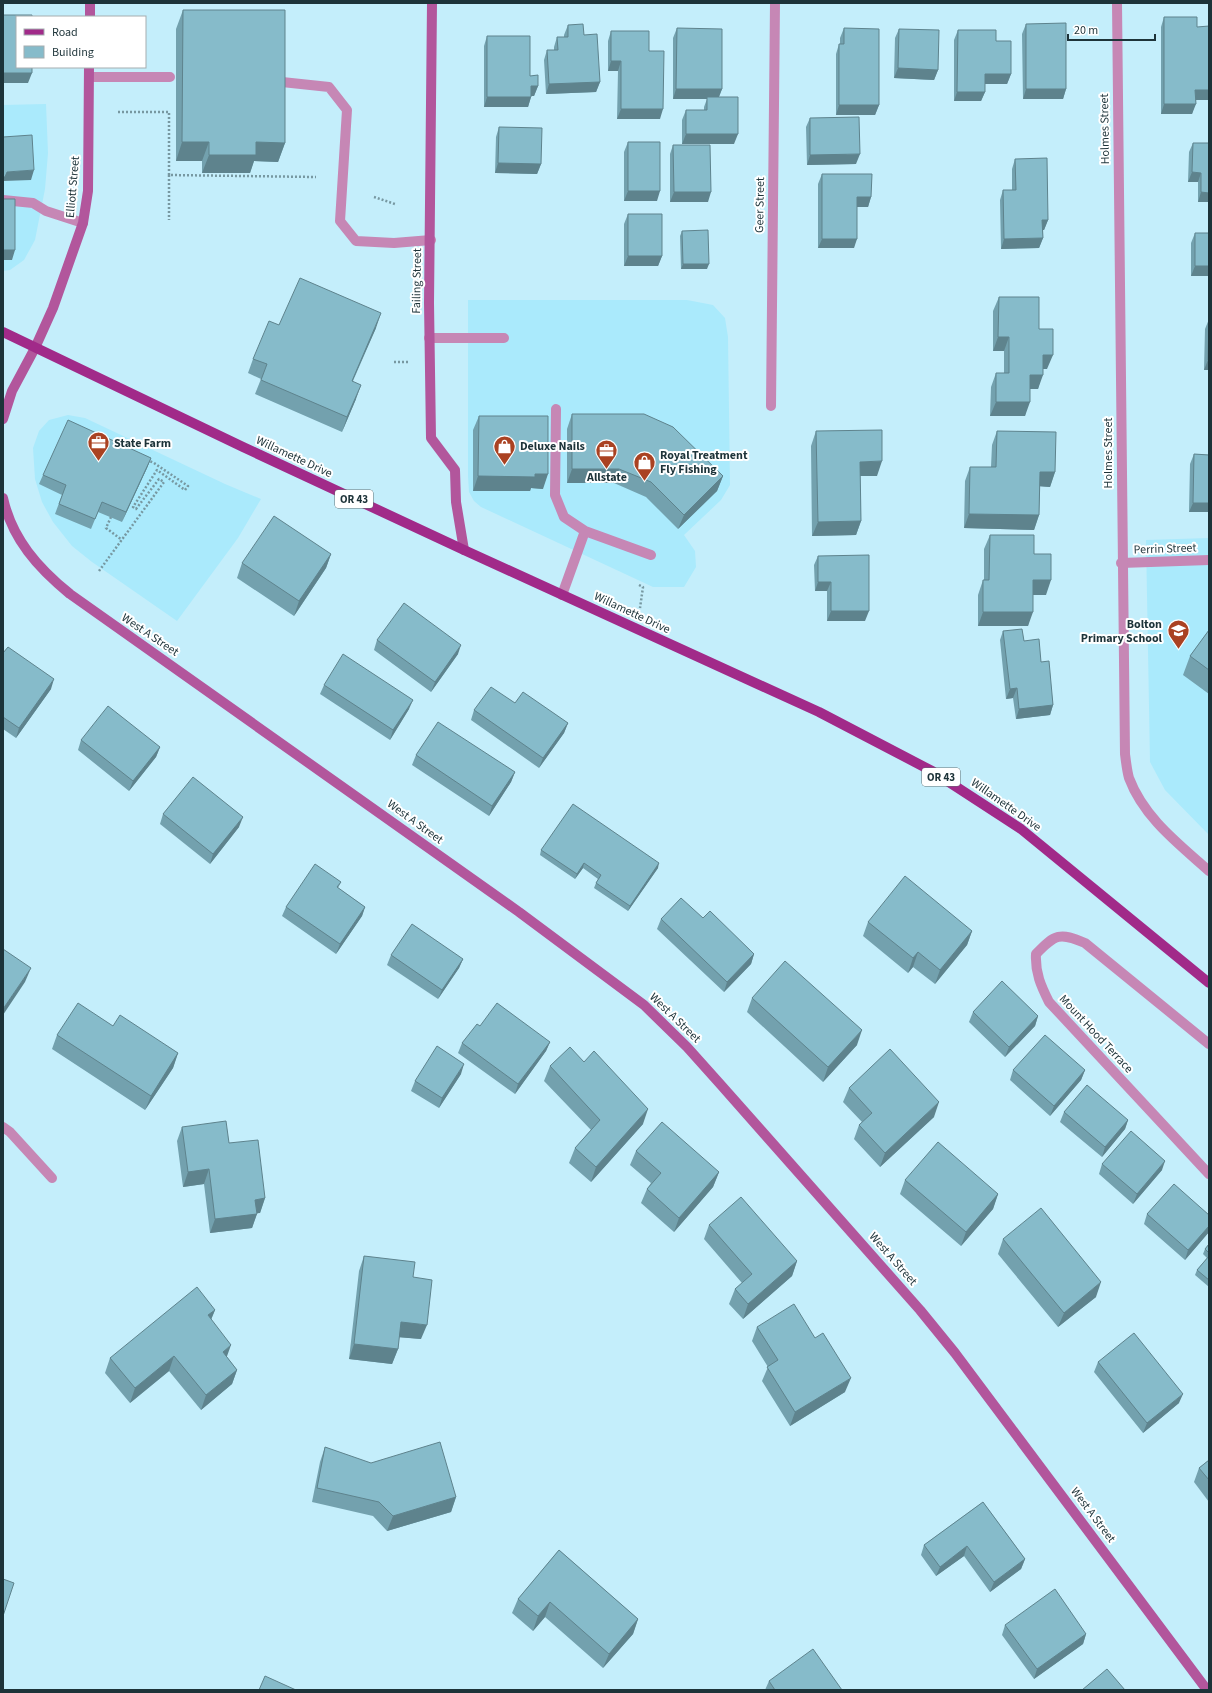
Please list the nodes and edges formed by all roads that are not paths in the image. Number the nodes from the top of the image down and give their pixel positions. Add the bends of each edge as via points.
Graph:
1 (90, 3) edge
2 (432, 3) edge
3 (775, 3) edge
4 (1117, 3) edge
5 (90, 16) edge
6 (89, 72) edge
7 (170, 77) dead end
8 (282, 82) edge
9 (3, 200) edge
10 (83, 223) junction
11 (430, 240) junction
12 (3, 332) edge
13 (430, 338) junction
14 (504, 338) dead end
15 (35, 348) junction
16 (771, 406) dead end
17 (556, 409) dead end
18 (3, 420) edge
19 (3, 498) edge
20 (585, 531) junction
21 (464, 550) junction
22 (650, 555) dead end
23 (1209, 560) edge
24 (1122, 563) junction
25 (562, 595) junction
26 (1209, 871) edge
27 (1209, 983) edge
28 (1209, 1044) edge
29 (3, 1127) edge
30 (1209, 1174) edge
31 (52, 1178) dead end
32 (1207, 1690) edge

1 - 5 street
2 - 11 street, Failing Street
3 - 16 street, Geer Street
4 - 24 street, Holmes Street
6 - 7 street
6 - 10 street, Elliott Street via 88,191
8 - 11 street via 329,88 347,110 340,221 356,241 394,243
9 - 10 street via 33,203 46,211
10 - 15 street, Elliott Street via 53,308
11 - 13 street, Failing Street
12 - 15 main road, Willamette Drive / OR 43
13 - 14 street
13 - 21 street, Failing Street via 431,438 455,470 456,502
15 - 18 street via 12,391
15 - 21 main road, Willamette Drive / OR 43
17 - 20 street via 556,494 564,517
19 - 32 street, West A Street via 10,523 22,544 40,567 70,594 599,971 644,1005 686,1046 942,1337
20 - 22 street
20 - 25 street
21 - 25 main road, Willamette Drive / OR 43
23 - 24 street, Perrin Street
24 - 26 street, Holmes Street via 1124,754 1129,777 1136,795 1156,824
25 - 27 main road, Willamette Drive / OR 43 via 819,712 932,771 1021,829
28 - 30 street, Mount Hood Terrace via 1086,943 1069,936 1050,939 1036,954 1035,967 1038,979 1049,1002
29 - 31 street

